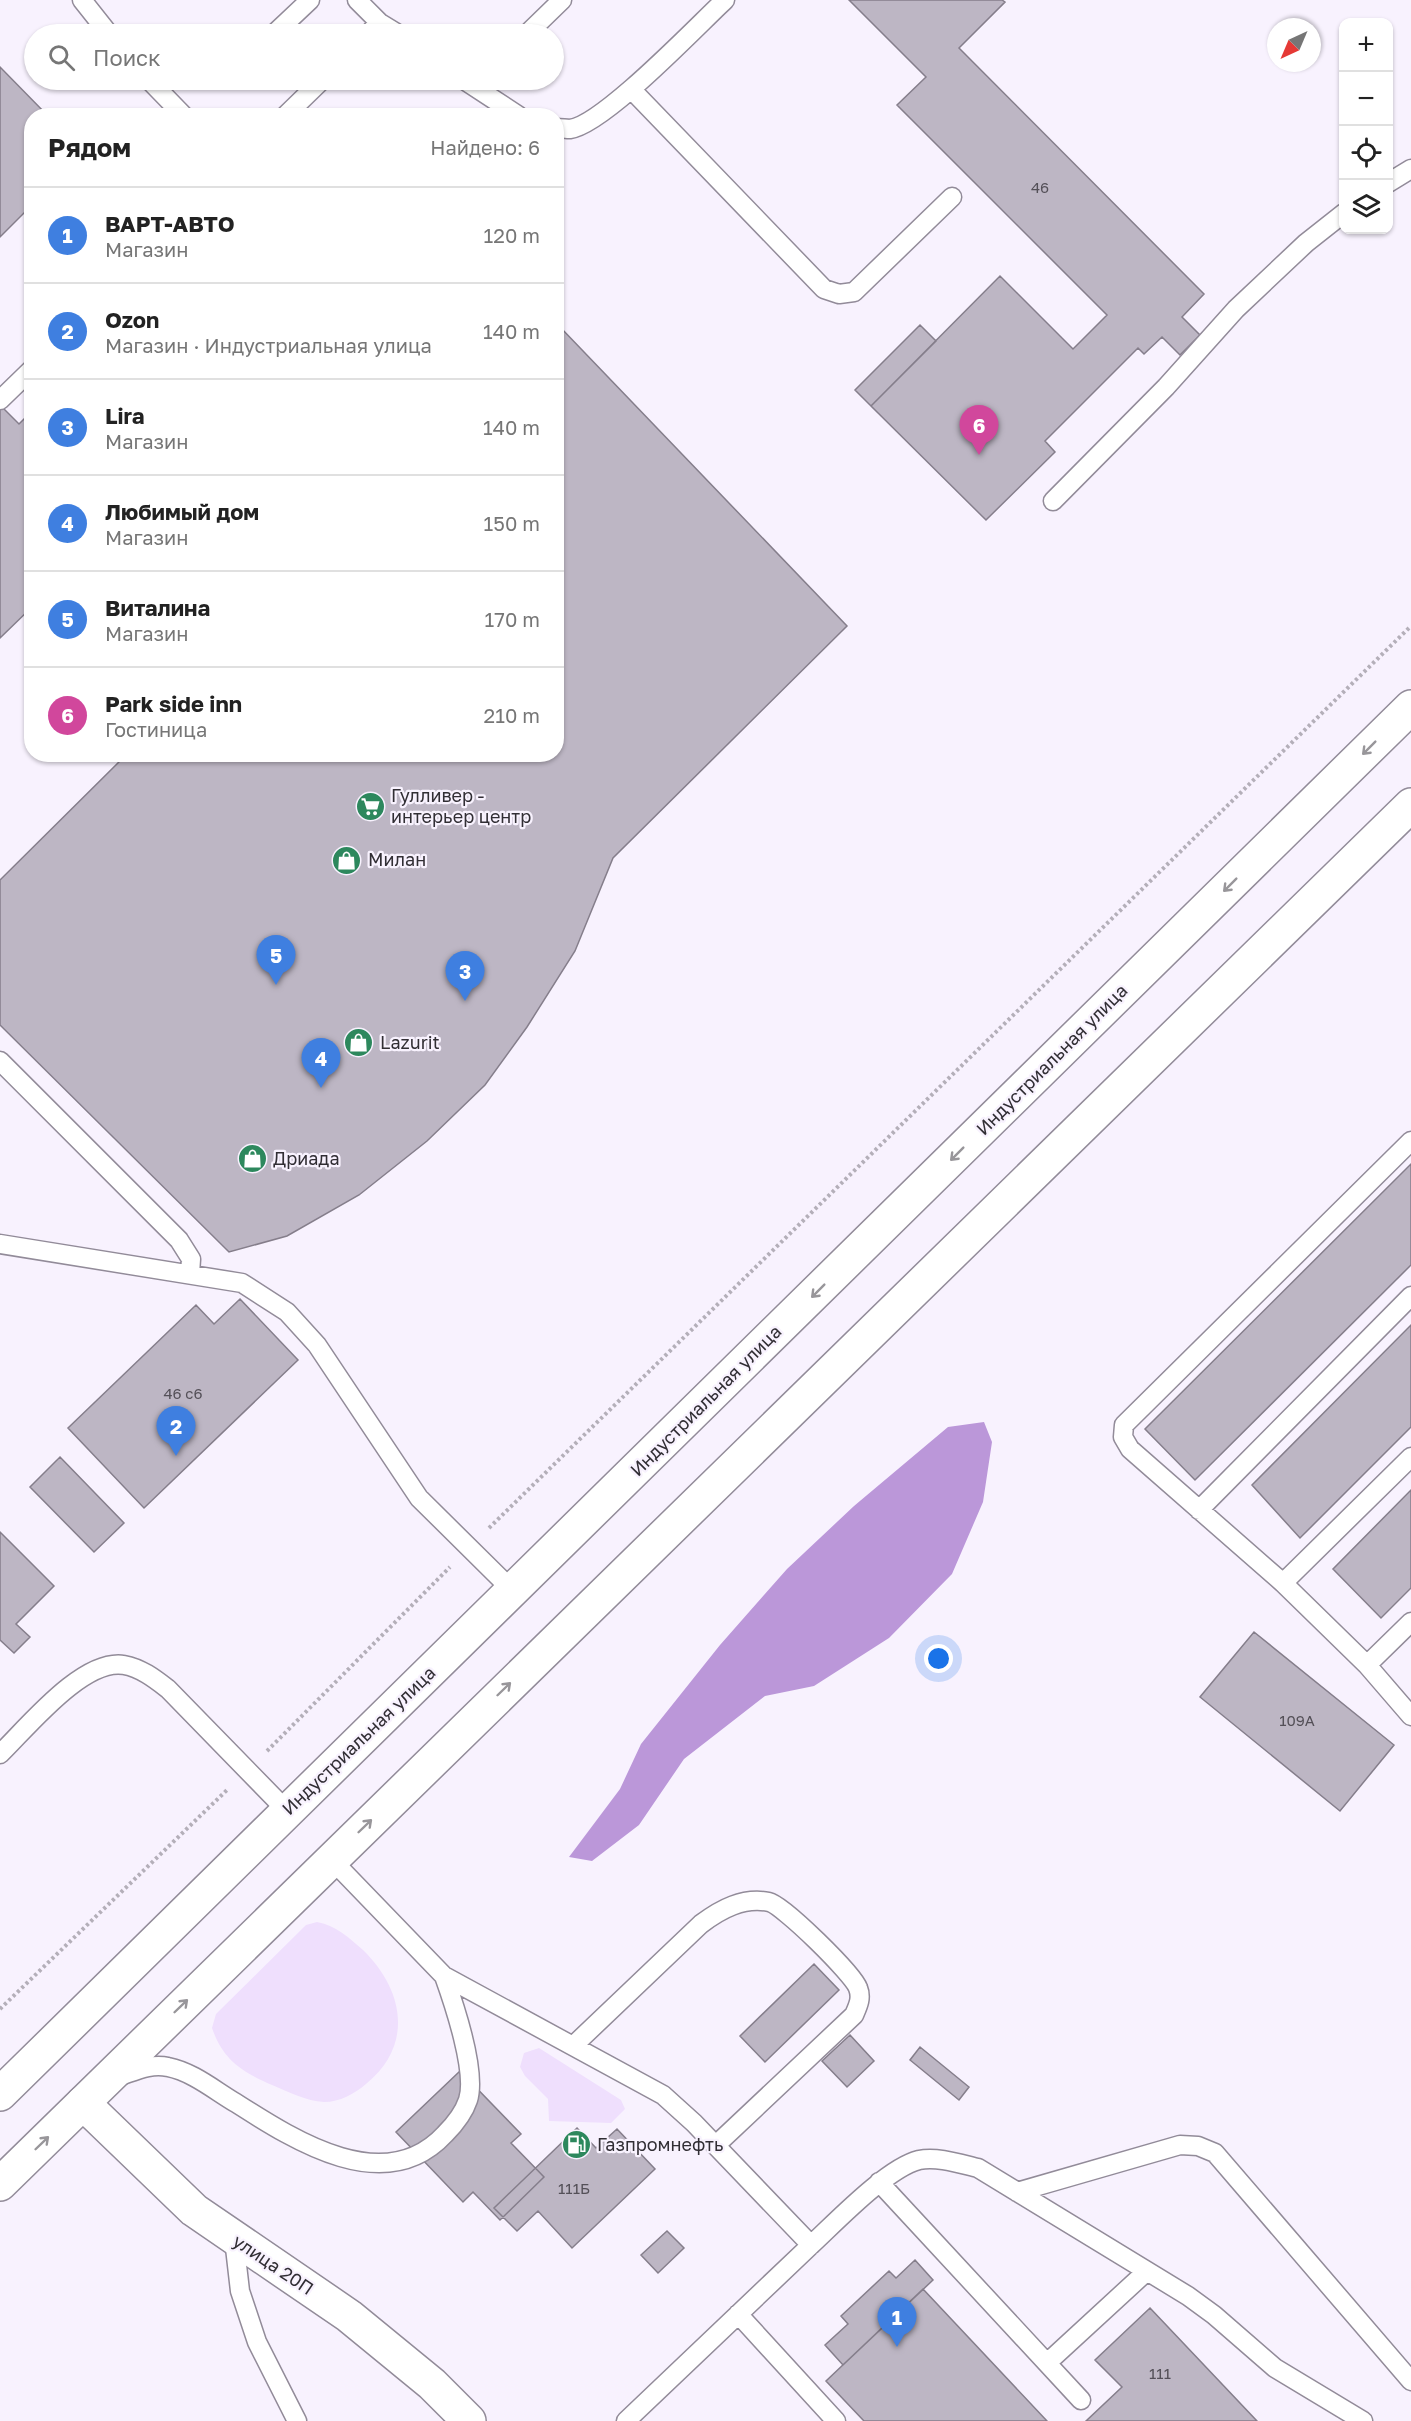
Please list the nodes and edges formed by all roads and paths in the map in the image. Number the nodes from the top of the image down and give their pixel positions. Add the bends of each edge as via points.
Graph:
1 (82, 0) edge
2 (310, 0) edge
3 (357, 0) edge
4 (562, 0) edge
5 (724, 0) edge
6 (101, 24) edge
7 (285, 24) edge
8 (372, 24) edge
9 (537, 24) edge
10 (631, 89) junction
11 (159, 90) edge
12 (312, 90) edge
13 (484, 90) edge
14 (176, 108) edge
15 (293, 108) edge
16 (508, 108) edge
17 (564, 129) edge
18 (1411, 169) edge
19 (1393, 180) edge
20 (952, 196) dead end
21 (1339, 217) edge
22 (24, 377) edge
23 (0, 400) edge
24 (1053, 501) dead end
25 (1411, 626) edge
26 (1411, 707) edge
27 (1411, 805) edge
28 (0, 1061) edge
29 (1411, 1142) edge
30 (0, 1244) edge
31 (190, 1274) junction
32 (1411, 1296) edge
33 (1411, 1457) edge
34 (1199, 1510) junction
35 (469, 1548) junction
36 (1283, 1582) junction
37 (513, 1591) junction
38 (1411, 1622) edge
39 (1368, 1665) junction
40 (1411, 1716) edge
41 (0, 1754) edge
42 (247, 1771) junction
43 (287, 1811) junction
44 (331, 1859) junction
45 (444, 1976) junction
46 (0, 2009) edge
47 (573, 2046) junction
48 (93, 2092) junction
49 (0, 2094) edge
50 (716, 2145) junction
51 (879, 2182) junction
52 (0, 2184) edge
53 (1017, 2192) junction
54 (234, 2239) junction
55 (811, 2245) junction
56 (1147, 2271) junction
57 (738, 2314) junction
58 (1047, 2363) junction
59 (1411, 2381) edge
60 (1081, 2400) dead end
61 (297, 2421) edge
62 (469, 2421) edge
63 (626, 2421) edge
64 (836, 2421) edge
65 (1363, 2421) edge

1 - 6 lane
2 - 7 lane
3 - 8 lane
4 - 9 lane
5 - 10 lane
10 - 17 lane via 594,119
10 - 20 lane via 824,289 832,292 854,292
11 - 14 lane
12 - 15 lane
13 - 16 lane
18 - 19 lane
21 - 24 lane via 1236,309 1166,387
22 - 23 lane
25 - 35 path
26 -> 37 main road, Индустриальная улица
44 -> 27 main road
28 - 31 lane via 179,1240 191,1259
29 - 34 lane via 1124,1425 1123,1437 1130,1449
30 - 31 lane
31 - 35 lane via 242,1283 287,1312 317,1345 419,1498
32 - 34 lane
33 - 36 lane
34 - 36 lane
35 - 37 lane
35 - 42 path
36 - 39 lane
37 - 43 main road, Индустриальная улица
38 - 39 lane
39 - 40 lane
41 - 42 lane via 77,1680 104,1666 123,1665 151,1676 168,1689
42 - 43 lane
42 - 46 path
43 - 49 main road, Индустриальная улица
44 - 45 lane
48 -> 44 main road
45 - 47 lane
45 - 48 lane via 468,2062 468,2099 435,2145 408,2160 366,2164 328,2153 276,2129 190,2074 166,2066 148,2066
47 - 50 lane via 663,2095
47 - 50 lane via 720,1910 756,1900 787,1911 847,1973 858,1988 860,2001 854,2015
52 -> 48 main road
48 - 54 main road, улица 20П via 158,2178
50 - 55 lane
51 - 53 lane via 919,2160 951,2161 978,2168
51 - 55 lane
51 - 58 lane
53 - 56 lane
53 - 59 lane via 1180,2145 1198,2146 1215,2153
54 - 61 lane via 240,2291 257,2342
54 - 62 main road, улица 20П via 349,2316 432,2384
55 - 57 lane
56 - 58 lane
56 - 65 lane via 1214,2315 1275,2368
57 - 63 lane
57 - 64 lane
58 - 60 lane

